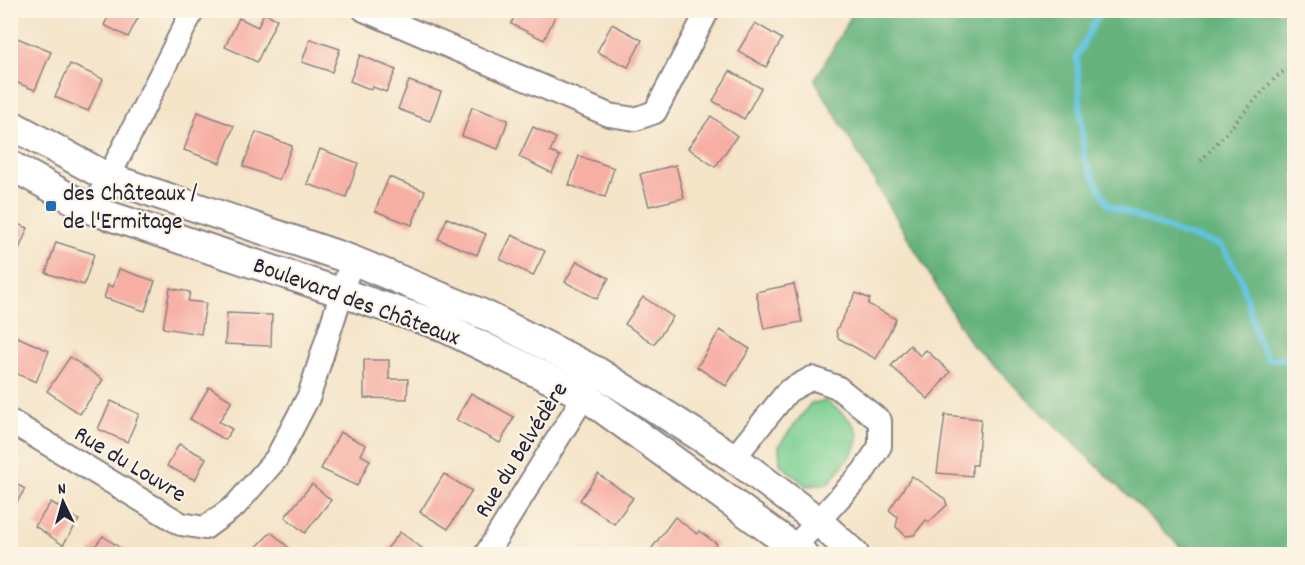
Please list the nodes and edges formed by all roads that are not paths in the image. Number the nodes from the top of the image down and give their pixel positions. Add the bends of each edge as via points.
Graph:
1 (193, 10) edge
2 (364, 10) edge
3 (708, 10) edge
4 (10, 124) edge
5 (10, 165) edge
6 (107, 177) junction
7 (92, 210) junction
8 (352, 260) junction
9 (343, 292) junction
10 (592, 384) junction
11 (10, 421) edge
12 (734, 458) junction
13 (818, 521) junction
14 (795, 552) edge
15 (486, 555) edge
16 (854, 555) edge

1 - 6 street
2 - 3 street via 609,115 635,119 655,112
4 - 6 street, Boulevard des Châteaux
5 - 7 street, Boulevard des Châteaux
6 - 7 street
6 - 8 street, Boulevard des Châteaux
7 - 9 street, Boulevard des Châteaux
8 - 9 street, Rue du Louvre
8 - 10 street, Boulevard des Châteaux via 485,315
9 - 10 street, Boulevard des Châteaux
9 - 11 street, Rue du Louvre via 309,396 276,459 235,506 205,528 181,524
10 - 12 street, Boulevard des Châteaux
10 - 14 street, Boulevard des Châteaux
10 - 15 street, Rue du Belvédère
12 - 13 street, Boulevard des Châteaux
12 - 13 street via 788,391 812,378 837,387 880,421 880,446
13 - 14 street
13 - 16 street, Boulevard des Châteaux

